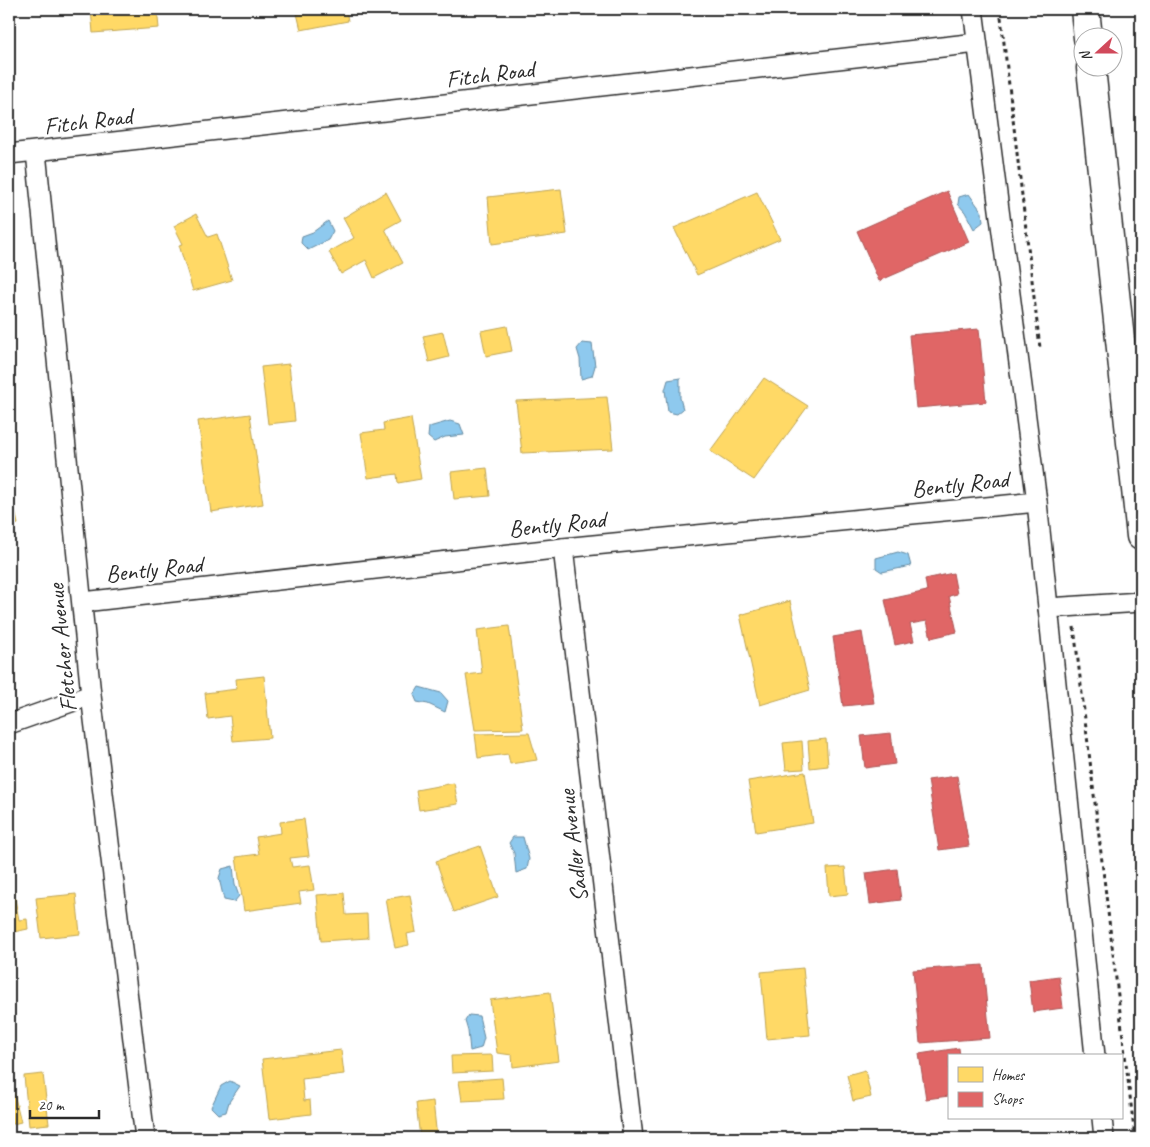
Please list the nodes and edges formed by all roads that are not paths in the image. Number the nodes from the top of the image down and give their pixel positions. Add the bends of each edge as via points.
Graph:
1 (972, 9) edge
2 (1085, 9) edge
3 (1087, 28) edge
4 (977, 43) junction
5 (1092, 78) edge
6 (36, 152) junction
7 (9, 154) edge
8 (1037, 502) junction
9 (1141, 536) edge
10 (563, 548) junction
11 (83, 602) junction
12 (1141, 602) edge
13 (1048, 608) junction
14 (91, 694) junction
15 (9, 724) edge
16 (1095, 1054) edge
17 (1102, 1120) edge
18 (145, 1138) edge
19 (633, 1138) edge
20 (1104, 1138) edge

1 - 4 street
2 - 3 highway
4 - 6 street, Fitch Road
4 - 8 street
5 - 9 highway
6 - 7 street, Fitch Road
6 - 11 street, Fletcher Avenue
8 - 10 street, Bently Road
8 - 13 street
10 - 11 street, Bently Road
10 - 19 street, Sadler Avenue
11 - 14 street, Fletcher Avenue
12 - 13 street
13 - 16 street
14 - 15 street
14 - 18 street, Fletcher Avenue
17 - 20 street

